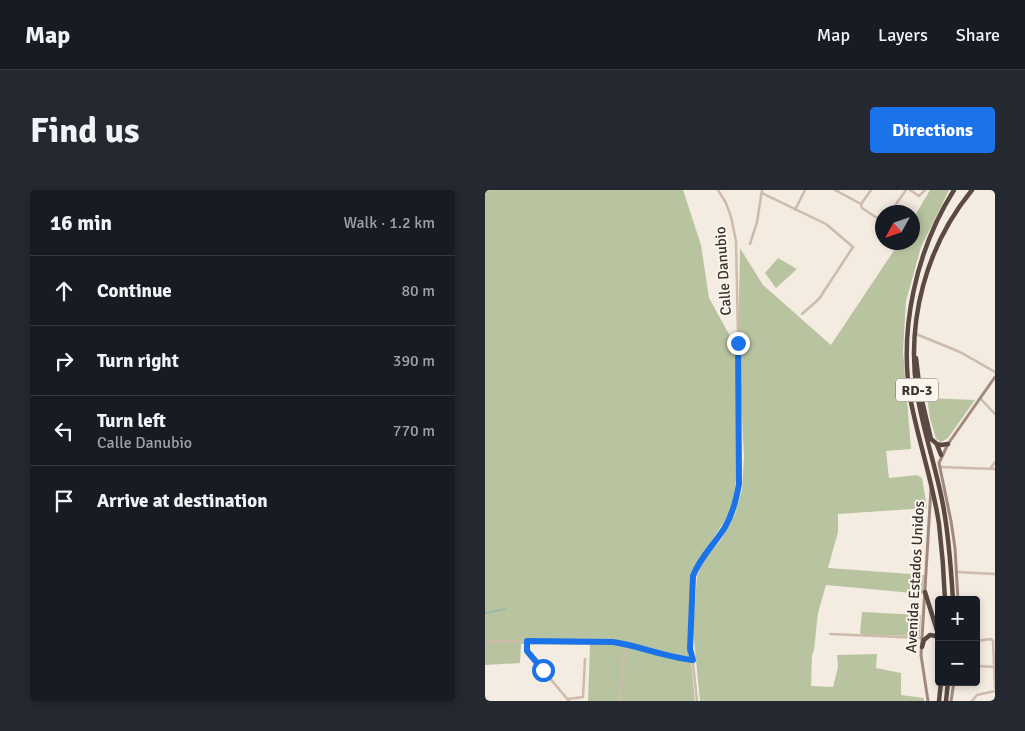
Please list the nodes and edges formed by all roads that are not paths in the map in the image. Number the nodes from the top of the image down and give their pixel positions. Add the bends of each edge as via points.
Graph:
1 (718, 190) edge
2 (805, 190) edge
3 (835, 190) edge
4 (871, 190) edge
5 (906, 190) edge
6 (910, 190) edge
7 (925, 190) edge
8 (954, 190) edge
9 (973, 190) edge
10 (762, 192) edge
11 (861, 204) junction
12 (896, 204) dead end
13 (795, 210) junction
14 (875, 217) edge
15 (750, 244) dead end
16 (802, 314) dead end
17 (916, 334) junction
18 (915, 352) junction
19 (995, 372) edge
20 (995, 377) edge
21 (980, 398) junction
22 (995, 414) edge
23 (937, 444) junction
24 (947, 444) junction
25 (941, 455) junction
26 (995, 462) edge
27 (940, 467) junction
28 (990, 469) junction
29 (995, 469) edge
30 (931, 484) junction
31 (957, 572) junction
32 (995, 574) edge
33 (925, 592) junction
34 (945, 596) edge
35 (953, 596) edge
36 (958, 596) edge
37 (935, 624) edge
38 (831, 634) dead end
39 (935, 636) edge
40 (922, 638) junction
41 (980, 640) edge
42 (527, 641) junction
43 (485, 642) edge
44 (994, 643) edge
45 (625, 644) junction
46 (922, 647) junction
47 (585, 659) dead end
48 (693, 660) junction
49 (980, 666) edge
50 (994, 667) edge
51 (941, 686) edge
52 (948, 686) edge
53 (953, 686) edge
54 (995, 689) edge
55 (568, 700) edge
56 (620, 701) edge
57 (697, 701) edge
58 (929, 701) edge
59 (939, 701) edge
60 (946, 701) edge
61 (951, 701) edge
62 (972, 701) edge

1 - 48 street, Calle Danubio via 731,216 736,241 739,484 735,506 693,576 690,649
2 - 13 street
3 - 11 street
4 - 11 street
5 - 12 street
6 - 7 street via 919,196
8 - 30 highway, RD-3 via 925,252 912,300 908,336 911,401
9 - 17 highway, RD-3 via 950,220 934,250 921,291
10 - 13 street
10 - 15 street
11 - 14 street
13 - 16 street via 826,224 853,246 819,299
17 - 18 highway, RD-3
17 - 19 street via 960,352
18 - 23 highway via 931,439
18 - 35 highway, RD-3 via 917,393 943,507
20 - 21 street, Avenida Estados Unidos
21 - 22 street
21 - 24 street, Avenida Estados Unidos
23 - 24 highway
23 - 25 highway
24 - 25 street, Avenida Estados Unidos
25 - 27 street, Avenida Estados Unidos
26 - 28 street
27 - 28 street
27 - 31 street, Avenida Estados Unidos
28 - 29 street
30 - 33 street, Avenida Estados Unidos
30 - 34 highway, RD-3 via 939,523
31 - 32 street
31 - 36 street, Avenida Estados Unidos
33 - 37 highway
33 - 40 street, Avenida Estados Unidos
38 - 40 street
39 - 46 highway via 930,635
40 - 46 street, Avenida Estados Unidos
41 - 44 street via 991,639
42 - 43 street
42 - 45 street
42 - 55 street via 527,651
44 - 50 street
45 - 48 street
45 - 56 street
46 - 58 street, Avenida Estados Unidos
47 - 55 street via 583,697
48 - 57 street, Calle Danubio
49 - 50 street
50 - 54 street
51 - 59 highway
52 - 60 highway
53 - 61 street
54 - 62 street via 977,695

